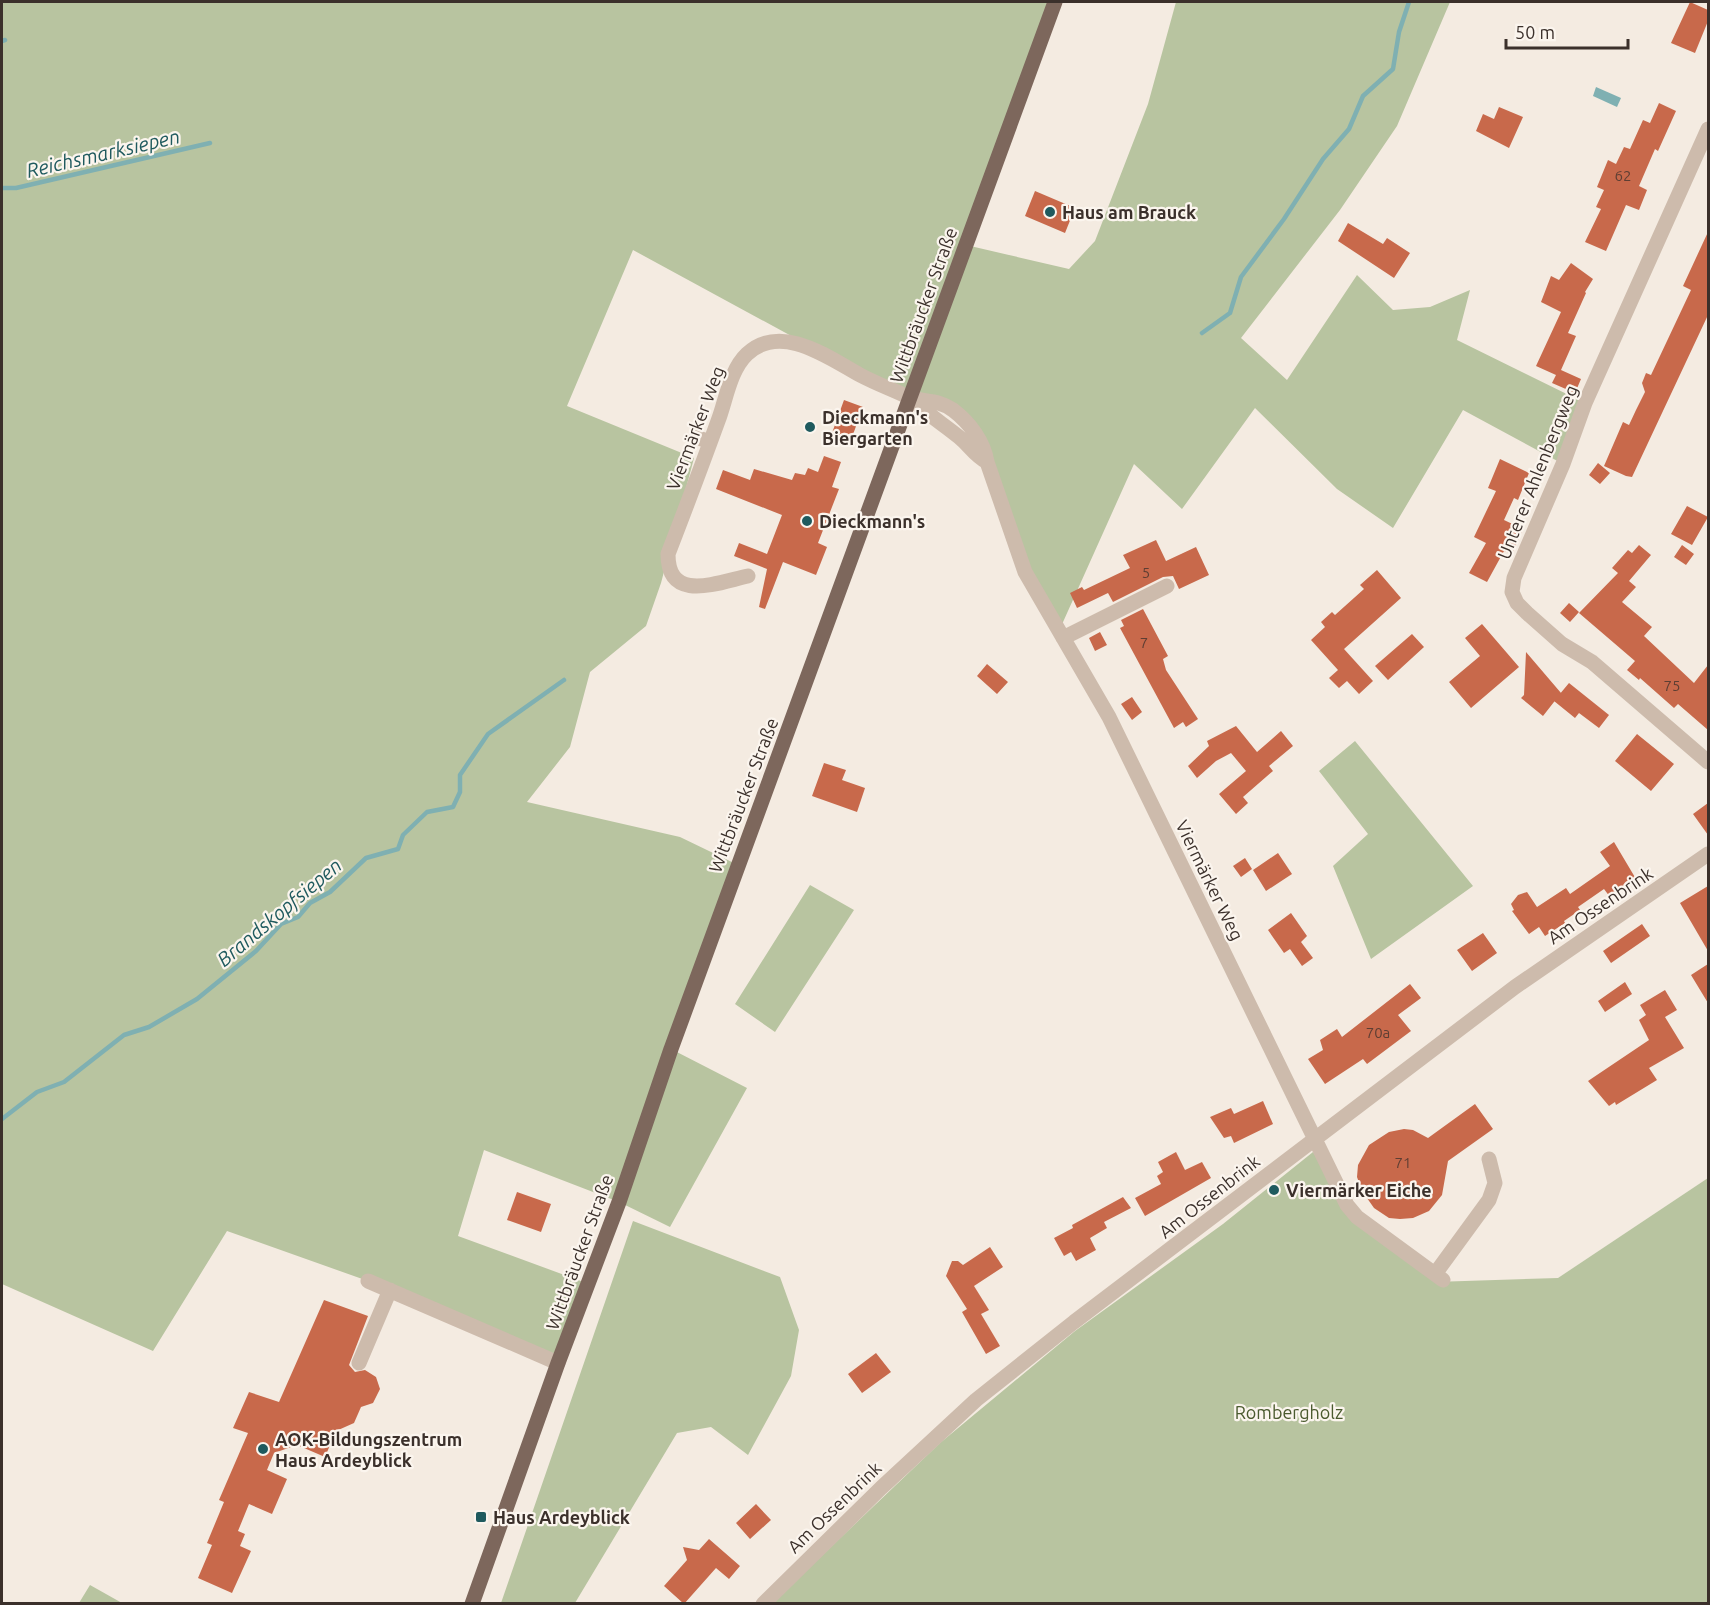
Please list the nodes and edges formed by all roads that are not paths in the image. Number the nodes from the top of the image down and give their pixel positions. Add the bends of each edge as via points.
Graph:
1 (1055, 2) edge
2 (1708, 129) edge
3 (910, 397) junction
4 (748, 576) dead end
5 (1167, 586) dead end
6 (1063, 638) junction
7 (1708, 762) edge
8 (1708, 854) edge
9 (1314, 1138) junction
10 (1490, 1160) dead end
11 (368, 1281) dead end
12 (390, 1290) junction
13 (359, 1363) dead end
14 (558, 1363) junction
15 (472, 1604) edge
16 (763, 1604) edge

1 - 3 main road, Wittbräucker Straße
2 - 7 street, Unterer Ahlenbergweg via 1585,403 1514,578 1512,592 1517,603 1562,644 1592,662
3 - 4 street, Viermärker Weg via 793,342 763,345 748,353 716,406 668,554 668,571 676,581 691,587
3 - 6 street, Viermärker Weg via 942,402 976,434 986,450 1025,572
3 - 14 main road, Wittbräucker Straße
5 - 6 street
6 - 9 street, Viermärker Weg via 1109,717
8 - 9 street, Am Ossenbrink via 1515,987
9 - 10 street, Viermärker Weg via 1352,1212 1439,1277 1490,1200 1496,1183
9 - 16 street, Am Ossenbrink via 976,1400
11 - 12 street
12 - 13 street
12 - 14 street
14 - 15 main road, Wittbräucker Straße

